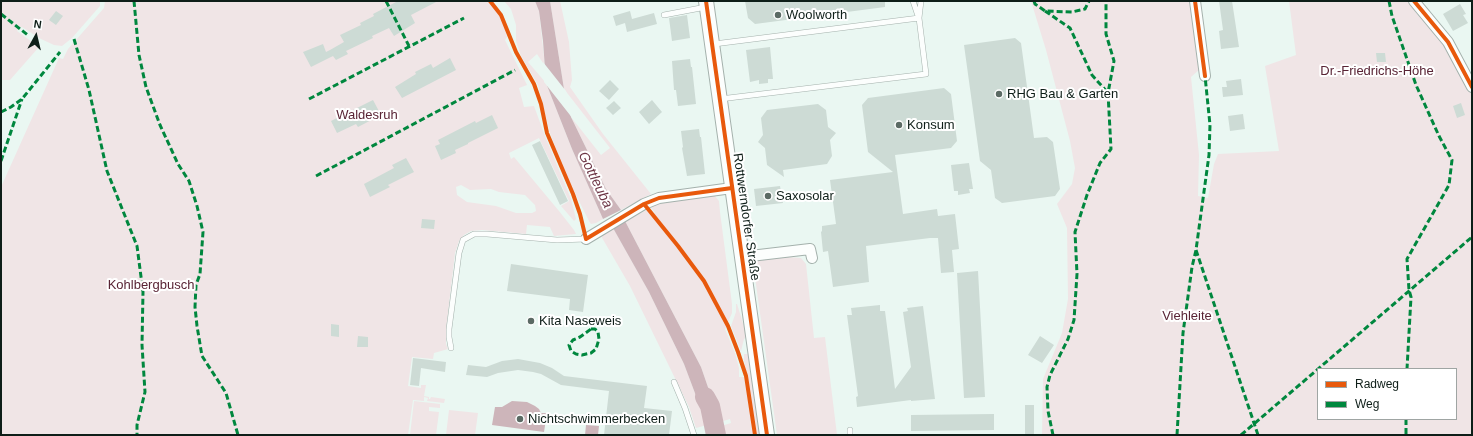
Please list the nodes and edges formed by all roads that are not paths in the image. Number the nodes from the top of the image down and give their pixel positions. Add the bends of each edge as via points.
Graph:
1 (913, 1) edge
2 (921, 1) edge
3 (1195, 1) edge
4 (1414, 1) edge
5 (706, 4) edge
6 (664, 15) dead end
7 (920, 18) junction
8 (711, 45) junction
9 (1205, 76) dead end
10 (1472, 87) edge
11 (719, 99) junction
12 (732, 188) junction
13 (586, 239) joint
14 (742, 257) junction
15 (812, 258) dead end
16 (451, 348) dead end
17 (674, 382) dead end
18 (694, 435) edge
19 (766, 435) edge

1 - 7 lane
2 - 7 lane
3 - 9 street
4 - 10 street via 1448,42
5 - 6 lane
5 - 8 main road, Rottwerndorfer Straße
7 - 8 lane
7 - 11 lane via 926,74
8 - 11 main road, Rottwerndorfer Straße
11 - 12 main road, Rottwerndorfer Straße
12 - 13 street via 659,198 644,204
12 - 14 main road, Rottwerndorfer Straße
13 - 16 lane via 557,240 474,234 463,240 459,253 449,337
14 - 15 street via 810,249
14 - 19 main road, Rottwerndorfer Straße
17 - 18 lane

